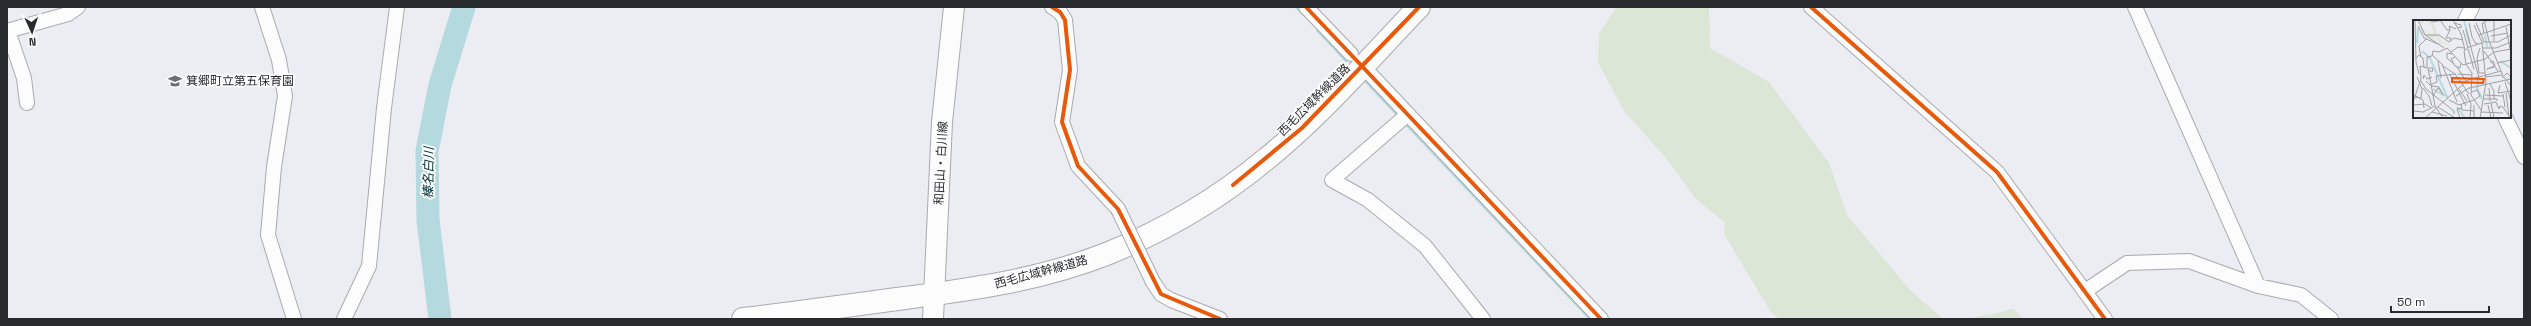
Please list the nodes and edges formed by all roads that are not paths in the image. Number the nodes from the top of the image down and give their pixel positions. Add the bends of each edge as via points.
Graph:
1 (78, 7) edge
2 (262, 7) edge
3 (398, 7) edge
4 (954, 7) edge
5 (1052, 7) edge
6 (1306, 7) edge
7 (1419, 7) edge
8 (1811, 7) edge
9 (2135, 7) edge
10 (2472, 7) edge
11 (2466, 20) edge
12 (8, 31) edge
13 (1352, 54) dead end
14 (1372, 76) dead end
15 (27, 103) dead end
16 (1408, 114) junction
17 (2505, 118) edge
18 (2524, 157) edge
19 (2258, 286) junction
20 (2085, 291) junction
21 (936, 294) junction
22 (294, 319) edge
23 (344, 319) edge
24 (743, 319) edge
25 (933, 319) edge
26 (1220, 319) edge
27 (1483, 319) edge
28 (1601, 319) edge
29 (2105, 319) edge
30 (2331, 319) edge

1 - 12 street via 68,14
2 - 22 street via 282,74 285,96 274,167 268,235
3 - 23 street via 384,108 369,266
4 - 21 street, 和田山・白川線 via 942,122
5 - 26 street, bridge via 1060,12 1065,20 1070,70 1062,122 1078,166 1118,209 1161,294
6 - 13 street
7 - 21 main road, 西毛広域幹線道路 via 1290,139 1233,185 1186,216 1108,253 1053,271 1000,284
8 - 20 street via 1997,172
9 - 19 street
10 - 11 street
12 - 15 street via 24,78
14 - 16 street
16 - 27 street via 1332,180 1368,200 1425,246
16 - 28 street
17 - 18 street
19 - 20 street via 2189,261 2135,262 2127,263
19 - 30 street via 2301,295
20 - 29 street
21 - 24 main road, 西毛広域幹線道路
21 - 25 street, 和田山・白川線

